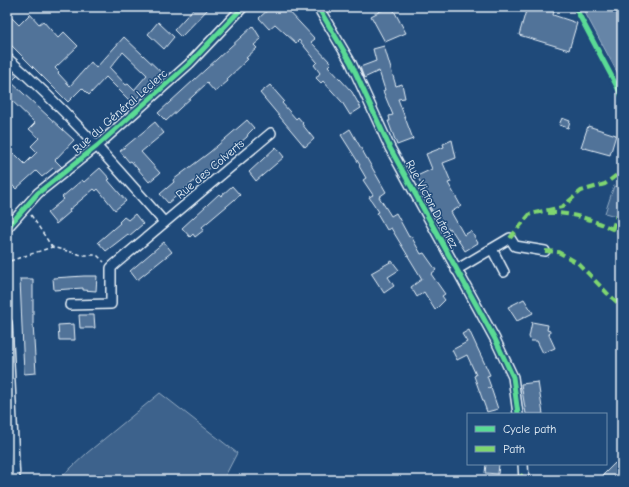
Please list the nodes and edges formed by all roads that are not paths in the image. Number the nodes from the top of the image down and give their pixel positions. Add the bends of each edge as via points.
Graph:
1 (243, 7) edge
2 (318, 7) edge
3 (7, 58) edge
4 (271, 133) dead end
5 (98, 146) junction
6 (164, 222) junction
7 (7, 228) edge
8 (492, 249) junction
9 (545, 251) dead end
10 (456, 270) junction
11 (504, 272) dead end
12 (70, 305) dead end
13 (7, 323) edge
14 (518, 413) edge
15 (523, 465) edge
16 (15, 480) edge
17 (524, 480) edge

1 - 5 street, Rue du Général Leclerc via 189,64
2 - 10 street, Rue Victor Duteriez via 351,63 390,148
3 - 5 street
4 - 6 street, Rue des Colverts
5 - 6 street
5 - 7 street, Rue du Général Leclerc via 38,193
6 - 12 street, Rue des Colverts via 111,268 111,304
8 - 9 street via 510,238 515,246
8 - 10 street
8 - 11 street
10 - 14 street, Rue Victor Duteriez via 513,377
13 - 16 street
15 - 17 street

